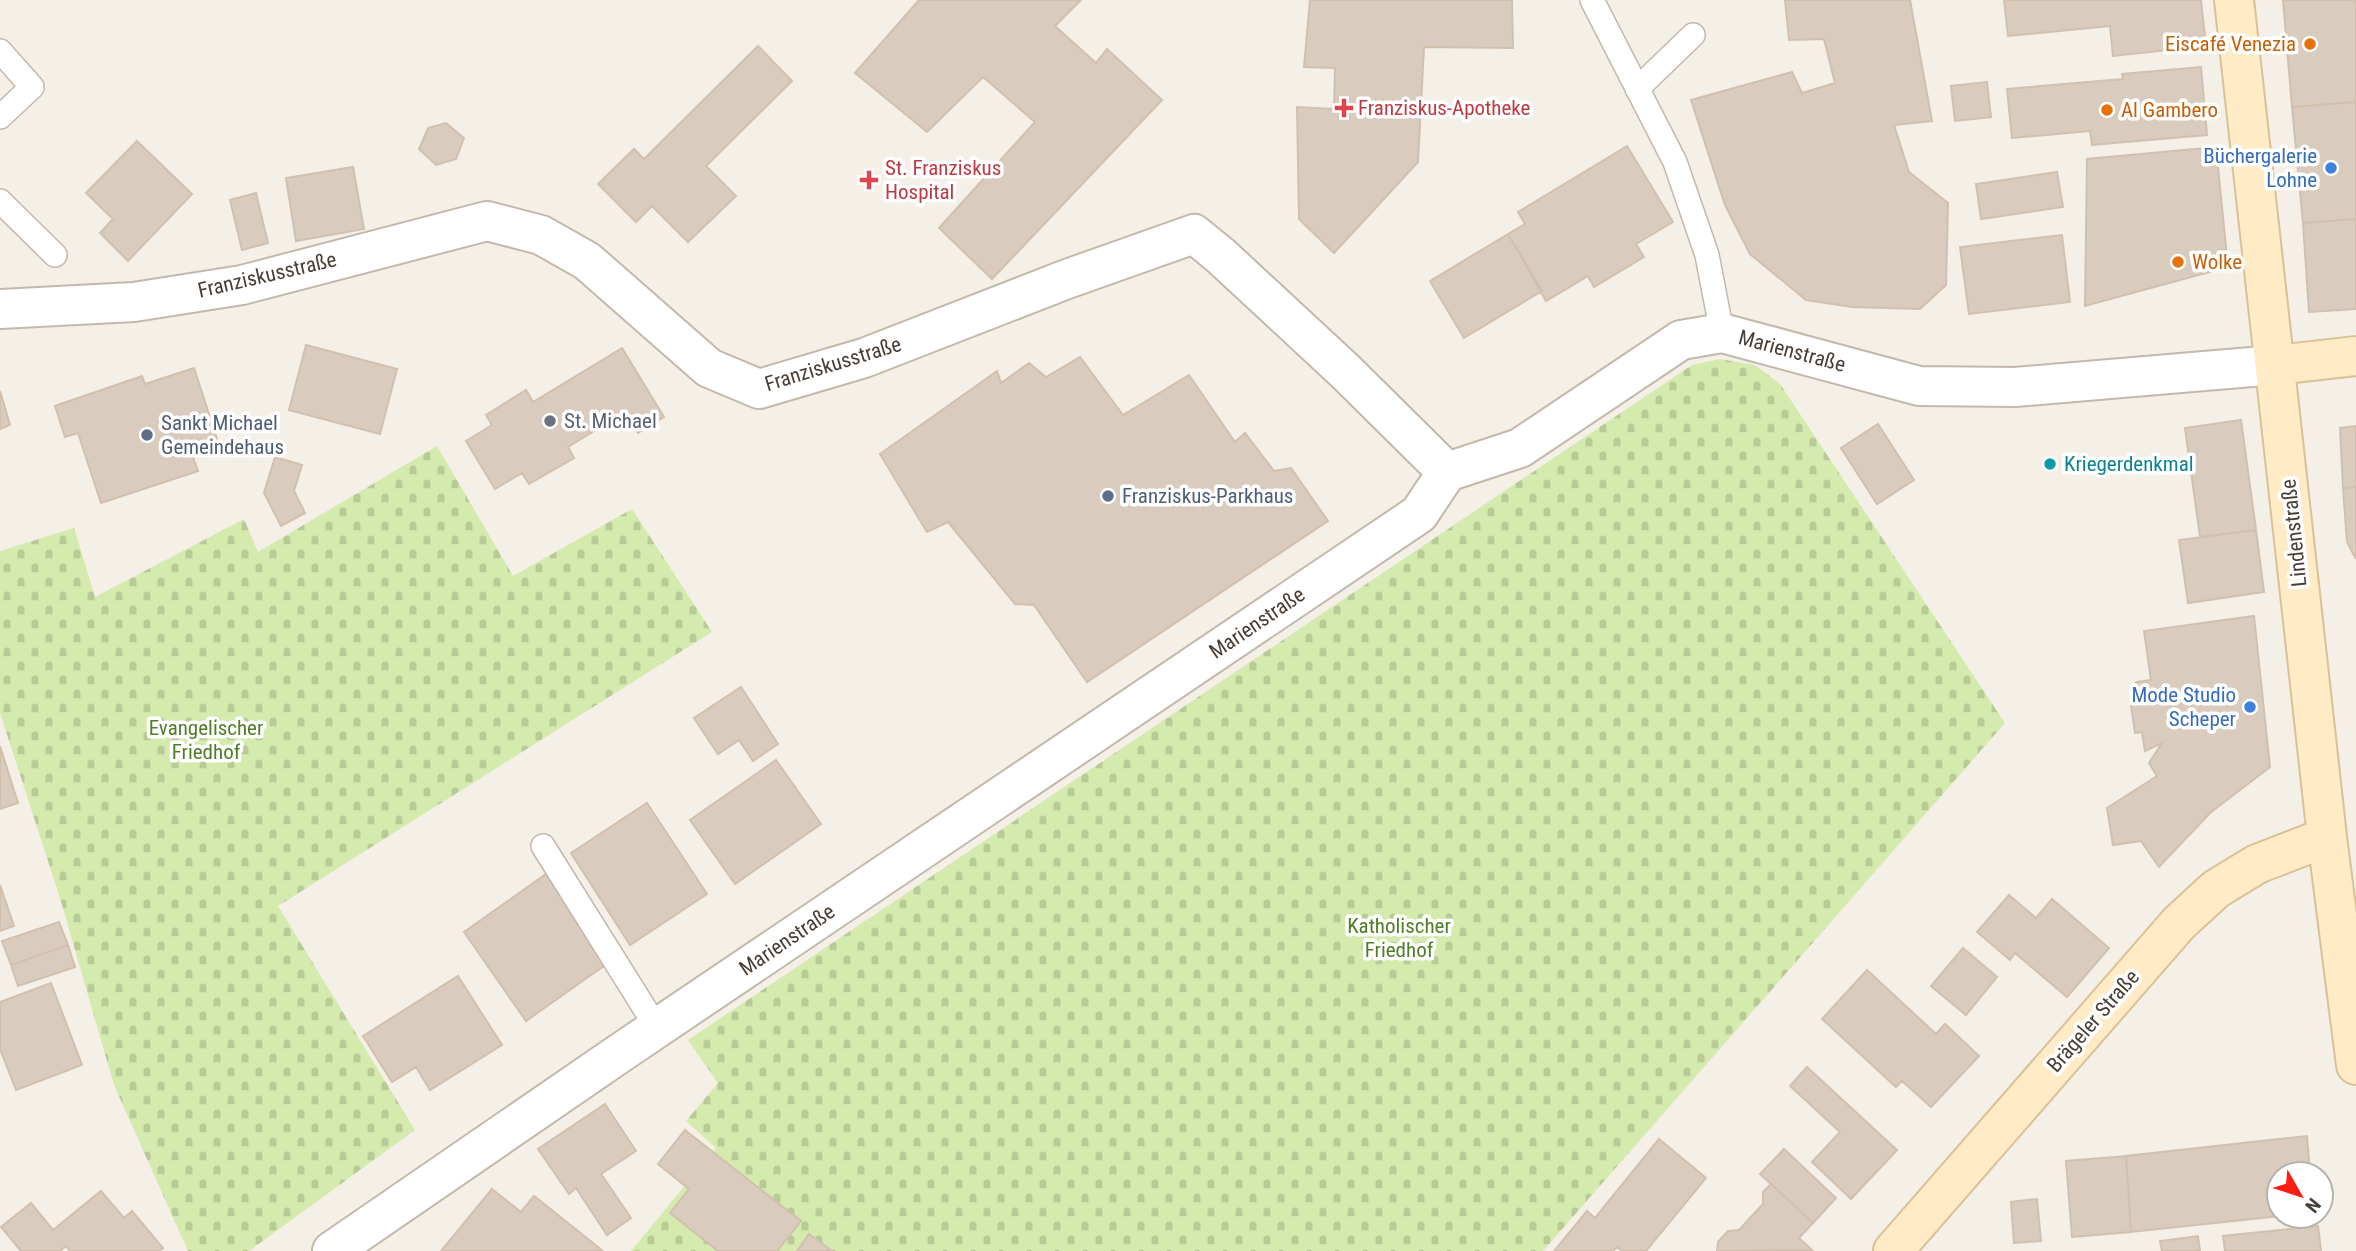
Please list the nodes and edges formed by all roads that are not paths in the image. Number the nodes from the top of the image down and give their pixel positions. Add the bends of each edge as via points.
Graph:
1 (1592, 0) edge
2 (2234, 0) edge
3 (1693, 35) dead end
4 (0, 51) edge
5 (1637, 89) junction
6 (0, 117) edge
7 (0, 201) edge
8 (55, 256) dead end
9 (0, 309) edge
10 (1722, 333) junction
11 (2356, 356) edge
12 (2275, 365) junction
13 (1447, 472) junction
14 (2327, 837) junction
15 (543, 846) dead end
16 (657, 1028) junction
17 (2356, 1065) edge
18 (332, 1251) edge
19 (1892, 1251) edge

1 - 5 lane
2 - 12 street, Lindenstraße
3 - 5 lane
4 - 6 lane via 32,87
5 - 10 lane via 1675,162 1707,255
7 - 8 lane
9 - 13 street, Franziskusstraße via 134,302 242,285 487,220 541,235 587,261 709,368 759,389 864,358 1194,234
10 - 12 street, Marienstraße via 1919,386 2015,387
10 - 13 street, Marienstraße via 1681,340 1520,449
11 - 12 street
12 - 14 street, Lindenstraße
13 - 16 street, Marienstraße via 1419,514
14 - 17 street, Lindenstraße
14 - 19 street, Brägeler Straße via 2257,864 2216,889 2179,923
15 - 16 lane
16 - 18 street, Marienstraße

